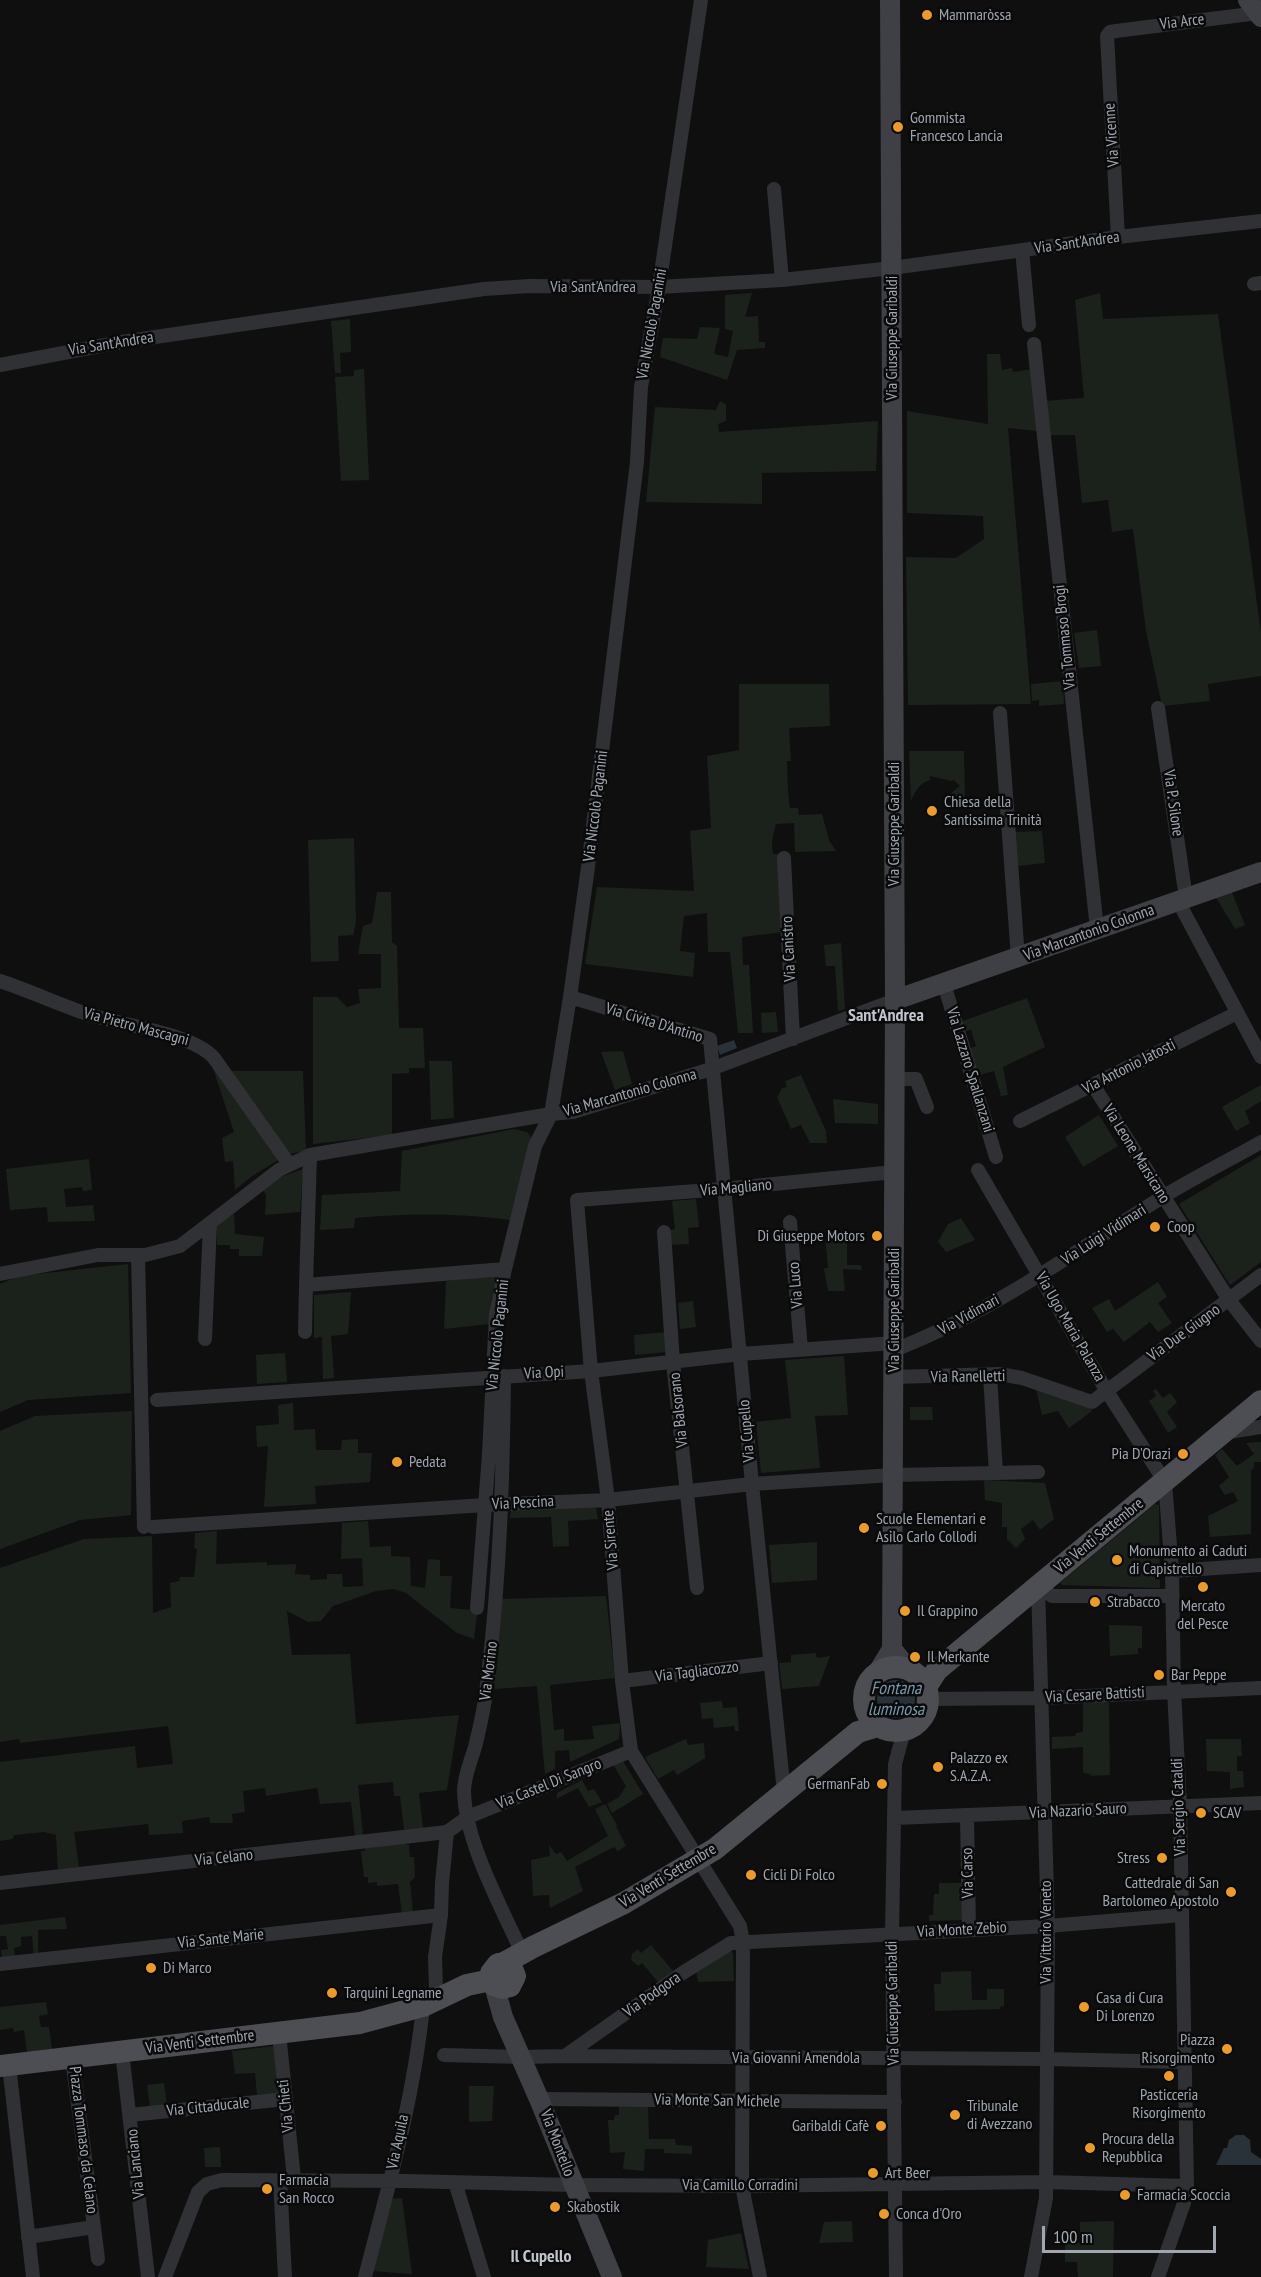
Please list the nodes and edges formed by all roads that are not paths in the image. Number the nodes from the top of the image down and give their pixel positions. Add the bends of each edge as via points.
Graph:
1 (701, 0) edge
2 (890, 0) edge
3 (1256, 10) edge
4 (1108, 34) joint
5 (774, 189) dead end
6 (1261, 221) edge
7 (1118, 237) junction
8 (1022, 250) junction
9 (892, 268) junction
10 (782, 280) junction
11 (659, 287) junction
12 (1029, 325) dead end
13 (1034, 344) dead end
14 (0, 365) edge
15 (1158, 708) dead end
16 (1000, 713) dead end
17 (784, 858) dead end
18 (1261, 872) edge
19 (1182, 900) junction
20 (1097, 929) junction
21 (1018, 958) junction
22 (0, 981) edge
23 (944, 984) junction
24 (570, 997) junction
25 (895, 1000) junction
26 (1237, 1013) junction
27 (793, 1039) junction
28 (1261, 1057) edge
29 (711, 1069) junction
30 (895, 1079) junction
31 (1093, 1085) junction
32 (927, 1107) dead end
33 (551, 1114) junction
34 (1020, 1121) dead end
35 (1261, 1142) edge
36 (310, 1155) junction
37 (996, 1157) dead end
38 (289, 1164) junction
39 (978, 1170) dead end
40 (894, 1172) junction
41 (723, 1190) junction
42 (1162, 1197) junction
43 (577, 1200) joint
44 (790, 1222) dead end
45 (210, 1224) junction
46 (664, 1232) dead end
47 (138, 1255) junction
48 (505, 1269) junction
49 (0, 1274) edge
50 (1041, 1275) junction
51 (1261, 1275) edge
52 (306, 1285) junction
53 (1229, 1300) junction
54 (305, 1332) dead end
55 (205, 1339) dead end
56 (1261, 1341) edge
57 (894, 1346) junction
58 (801, 1349) junction
59 (741, 1354) junction
60 (673, 1362) junction
61 (591, 1371) junction
62 (990, 1375) junction
63 (498, 1376) junction
64 (894, 1377) junction
65 (1106, 1390) junction
66 (158, 1400) dead end
67 (1261, 1401) edge
68 (1261, 1427) edge
69 (1224, 1432) junction
70 (1038, 1472) dead end
71 (996, 1473) junction
72 (893, 1475) junction
73 (1165, 1482) junction
74 (752, 1484) junction
75 (687, 1490) junction
76 (608, 1500) junction
77 (502, 1504) junction
78 (485, 1505) junction
79 (1261, 1565) edge
80 (1172, 1571) junction
81 (1038, 1586) junction
82 (697, 1588) dead end
83 (1172, 1596) junction
84 (477, 1608) dead end
85 (892, 1649) junction
86 (771, 1663) junction
87 (878, 1672) junction
88 (924, 1680) junction
89 (622, 1681) junction
90 (1261, 1688) edge
91 (1174, 1690) junction
92 (1041, 1698) junction
93 (867, 1723) junction
94 (904, 1731) junction
95 (631, 1751) junction
96 (784, 1792) junction
97 (1261, 1803) edge
98 (1180, 1806) junction
99 (1044, 1812) junction
100 (967, 1816) junction
101 (468, 1817) junction
102 (895, 1818) junction
103 (447, 1832) junction
104 (699, 1860) junction
105 (0, 1883) edge
106 (441, 1915) junction
107 (1181, 1915) junction
108 (1048, 1926) junction
109 (969, 1930) junction
110 (892, 1934) junction
111 (743, 1942) junction
112 (0, 1964) edge
113 (504, 1972) junction
114 (429, 1998) junction
115 (279, 2033) junction
116 (122, 2052) junction
117 (444, 2055) dead end
118 (566, 2056) junction
119 (522, 2057) junction
120 (72, 2058) junction
121 (742, 2058) junction
122 (894, 2058) junction
123 (1046, 2059) junction
124 (1184, 2062) junction
125 (4, 2066) edge
126 (286, 2099) junction
127 (539, 2099) junction
128 (744, 2101) junction
129 (895, 2102) junction
130 (130, 2115) junction
131 (287, 2180) junction
132 (390, 2181) junction
133 (455, 2181) junction
134 (1046, 2182) junction
135 (896, 2183) junction
136 (573, 2185) junction
137 (742, 2186) junction
138 (1186, 2186) junction
139 (94, 2227) junction
140 (28, 2236) junction
141 (98, 2259) dead end
142 (33, 2277) edge
143 (148, 2277) edge
144 (165, 2277) edge
145 (285, 2277) edge
146 (365, 2277) edge
147 (484, 2277) edge
148 (612, 2277) edge
149 (760, 2277) edge
150 (896, 2277) edge
151 (1030, 2277) edge
152 (1158, 2277) edge

1 - 11 street, Via Niccolò Paganini
2 - 9 street, Via Giuseppe Garibaldi
3 - 4 street, Via Arce
4 - 7 street, Via Vicenne
5 - 10 street
6 - 7 street, Via Sant'Andrea
7 - 8 street, Via Sant'Andrea
8 - 9 street, Via Sant'Andrea
8 - 12 street
9 - 10 street, Via Sant'Andrea
9 - 25 street, Via Giuseppe Garibaldi
10 - 11 street, Via Sant'Andrea
11 - 14 street, Via Sant'Andrea via 484,289 121,342
11 - 24 street, Via Niccolò Paganini via 641,387 637,462
13 - 20 street, Via Tommaso Brogi
15 - 19 street, Via P. Silone
16 - 21 street
17 - 27 street, Via Canistro
18 - 19 street, Via Marcantonio Colonna
19 - 20 street, Via Marcantonio Colonna
19 - 26 street, Via P. Silone
20 - 21 street, Via Marcantonio Colonna
21 - 23 street, Via Marcantonio Colonna
22 - 38 street, Via Pietro Mascagni via 90,1015 203,1047
23 - 25 street, Via Marcantonio Colonna
23 - 37 street, Via Lazzaro Spallanzani
24 - 29 street, Via Civita D'Antino via 710,1039
24 - 33 street, Via Niccolò Paganini
25 - 27 street, Via Marcantonio Colonna
25 - 30 street, Via Giuseppe Garibaldi
26 - 28 street, Via P. Silone
26 - 31 street, Via Antonio Jatosti
27 - 29 street, Via Marcantonio Colonna
29 - 33 street, Via Marcantonio Colonna via 573,1113
29 - 41 street, Via Cupello
30 - 32 street via 916,1079
30 - 40 street, Via Giuseppe Garibaldi
31 - 34 street, Via Antonio Jatosti
31 - 42 street, Via Leone Marsicano
33 - 36 street, Via Marcantonio Colonna
33 - 48 street, Via Niccolò Paganini via 535,1146
35 - 42 street, Via Luigi Vidimari
36 - 38 street, Via Marcantonio Colonna
36 - 52 street
38 - 45 street, Via Marcantonio Colonna
39 - 50 street, Via Ugo Maria Palanza
40 - 41 street, Via Magliano
40 - 57 street, Via Giuseppe Garibaldi
41 - 43 street, Via Magliano
41 - 59 street, Via Cupello
42 - 50 street, Via Luigi Vidimari
42 - 53 street, Via Leone Marsicano
43 - 61 street, Via Sirente
44 - 58 street, Via Luco
45 - 47 street, Via Marcantonio Colonna via 180,1246
45 - 55 street
46 - 60 street, Via Balsorano
47 - 49 street, Via Marcantonio Colonna via 98,1255
47 - 78 street, Via Pescina via 148,1527
48 - 52 street
48 - 63 street, Via Niccolò Paganini via 496,1314
50 - 57 street, Via Vidimari via 929,1336
50 - 65 street, Via Ugo Maria Palanza
51 - 53 street, Via Due Giugno
52 - 54 street
53 - 56 street, Via Leone Marsicano
53 - 65 street, Via Due Giugno
57 - 58 street, Via Opi
57 - 64 street, Via Giuseppe Garibaldi
58 - 59 street, Via Opi
59 - 60 street, Via Opi
59 - 74 street, Via Cupello
60 - 61 street, Via Opi
60 - 75 street, Via Balsorano
61 - 63 street, Via Opi
61 - 76 street, Via Sirente
62 - 64 street, Via Ranelletti
62 - 65 street, Via Ranelletti via 1022,1378 1092,1402
62 - 71 street
63 - 66 street, Via Opi
63 - 77 street, Via Morino
63 - 78 street, Via Niccolò Paganini
64 - 72 street, Via Giuseppe Garibaldi
65 - 73 street, Via Ugo Maria Palanza
67 - 69 main road, Via Venti Settembre
68 - 69 street
69 - 73 main road, Via Venti Settembre
70 - 71 street, Via Pescina
71 - 72 street, Via Pescina
72 - 74 street, Via Pescina
72 - 85 street, Via Giuseppe Garibaldi
73 - 80 street, Via Sergio Cataldi
73 - 81 main road, Via Venti Settembre
74 - 75 street, Via Pescina
74 - 86 street, Via Cupello
75 - 76 street, Via Pescina
75 - 82 street, Via Balsorano
76 - 77 street, Via Pescina
76 - 89 street, Via Sirente
77 - 78 street, Via Pescina
77 - 101 street, Via Morino via 484,1709 464,1789
78 - 84 street, Via Niccolò Paganini
79 - 80 street
80 - 83 street, Via Sergio Cataldi
81 - 83 street via 1052,1596
81 - 88 main road, Via Venti Settembre
81 - 92 street, Via Vittorio Veneto
83 - 91 street, Via Sergio Cataldi
85 - 87 street
85 - 88 street
86 - 89 street, Via Tagliacozzo
86 - 96 street, Via Cupello
87 - 88 main road via 898,1667
87 - 93 main road via 865,1689
88 - 92 street, Via Cesare Battisti
88 - 94 main road via 927,1709 914,1727
89 - 95 street, Via Sirente
90 - 91 street, Via Cesare Battisti
91 - 92 street, Via Cesare Battisti
91 - 98 street, Via Sergio Cataldi
92 - 99 street, Via Vittorio Veneto
93 - 94 main road
93 - 96 main road, Via Venti Settembre
94 - 102 street, Via Giuseppe Garibaldi via 895,1764
95 - 101 street, Via Castel Di Sangro
95 - 104 street, Via Sirente
96 - 104 main road, Via Venti Settembre
97 - 98 street, Via Nazario Sauro
98 - 99 street, Via Nazario Sauro
98 - 107 street, Via Sergio Cataldi
99 - 100 street, Via Nazario Sauro
99 - 108 street, Via Vittorio Veneto
100 - 102 street, Via Nazario Sauro
100 - 109 street, Via Carso
101 - 103 street
101 - 113 street, Via Morino via 492,1890
102 - 110 street, Via Giuseppe Garibaldi
103 - 105 street, Via Celano
103 - 106 street
104 - 111 street, Via Sirente via 741,1926
104 - 113 main road, Via Venti Settembre
106 - 112 street, Via Sante Marie
106 - 114 street
107 - 108 street, Via Monte Zebio
107 - 124 street, Via Sergio Cataldi
108 - 109 street, Via Monte Zebio
108 - 123 street, Via Vittorio Veneto
109 - 110 street, Via Monte Zebio
110 - 111 street, Via Monte Zebio
110 - 122 street, Via Giuseppe Garibaldi
111 - 118 street, Via Podgora via 731,1943 684,1972
111 - 121 street, Via Sirente
113 - 114 main road, Via Venti Settembre
113 - 119 street, Via Montello via 501,2010
114 - 115 main road, Via Venti Settembre via 399,2012 356,2024
114 - 132 street, Via Aquila
115 - 116 main road, Via Venti Settembre
115 - 126 street, Via Chieti
116 - 120 main road, Via Venti Settembre
116 - 130 street, Via Lanciano
117 - 119 street, Via Giovanni Amendola
118 - 119 street, Via Giovanni Amendola
118 - 121 street, Via Giovanni Amendola
119 - 127 street, Via Montello
120 - 125 main road, Via Venti Settembre
120 - 139 street, Piazza Tommaso da Celano
121 - 122 street, Via Giovanni Amendola
121 - 128 street, Via Sirente
122 - 123 street, Via Giovanni Amendola
122 - 129 street, Via Giuseppe Garibaldi
123 - 124 street, Via Giovanni Amendola
123 - 134 street, Via Vittorio Veneto
124 - 138 street, Via Sergio Cataldi
125 - 140 street
126 - 130 street, Via Cittaducale
126 - 131 street, Via Chieti
127 - 128 street, Via Monte San Michele
127 - 136 street, Via Montello
128 - 129 street, Via Monte San Michele
128 - 137 street, Via Sirente
129 - 135 street, Via Giuseppe Garibaldi
130 - 143 street, Via Lanciano
131 - 132 street, Via Camillo Corradini
131 - 144 street, Via Camillo Corradini via 222,2180 201,2187
131 - 145 street, Via Chieti
132 - 133 street, Via Camillo Corradini
132 - 146 street, Via Aquila
133 - 136 street, Via Camillo Corradini
133 - 147 street
134 - 135 street, Via Camillo Corradini
134 - 138 street, Via Camillo Corradini
134 - 151 street, Via Vittorio Veneto
135 - 137 street, Via Camillo Corradini
135 - 150 street, Via Giuseppe Garibaldi
136 - 137 street, Via Camillo Corradini
136 - 148 street, Via Montello
137 - 149 street, Via Sirente
138 - 152 street, Via Sergio Cataldi
139 - 140 street, Piazza Tommaso da Celano
139 - 141 street
140 - 142 street

